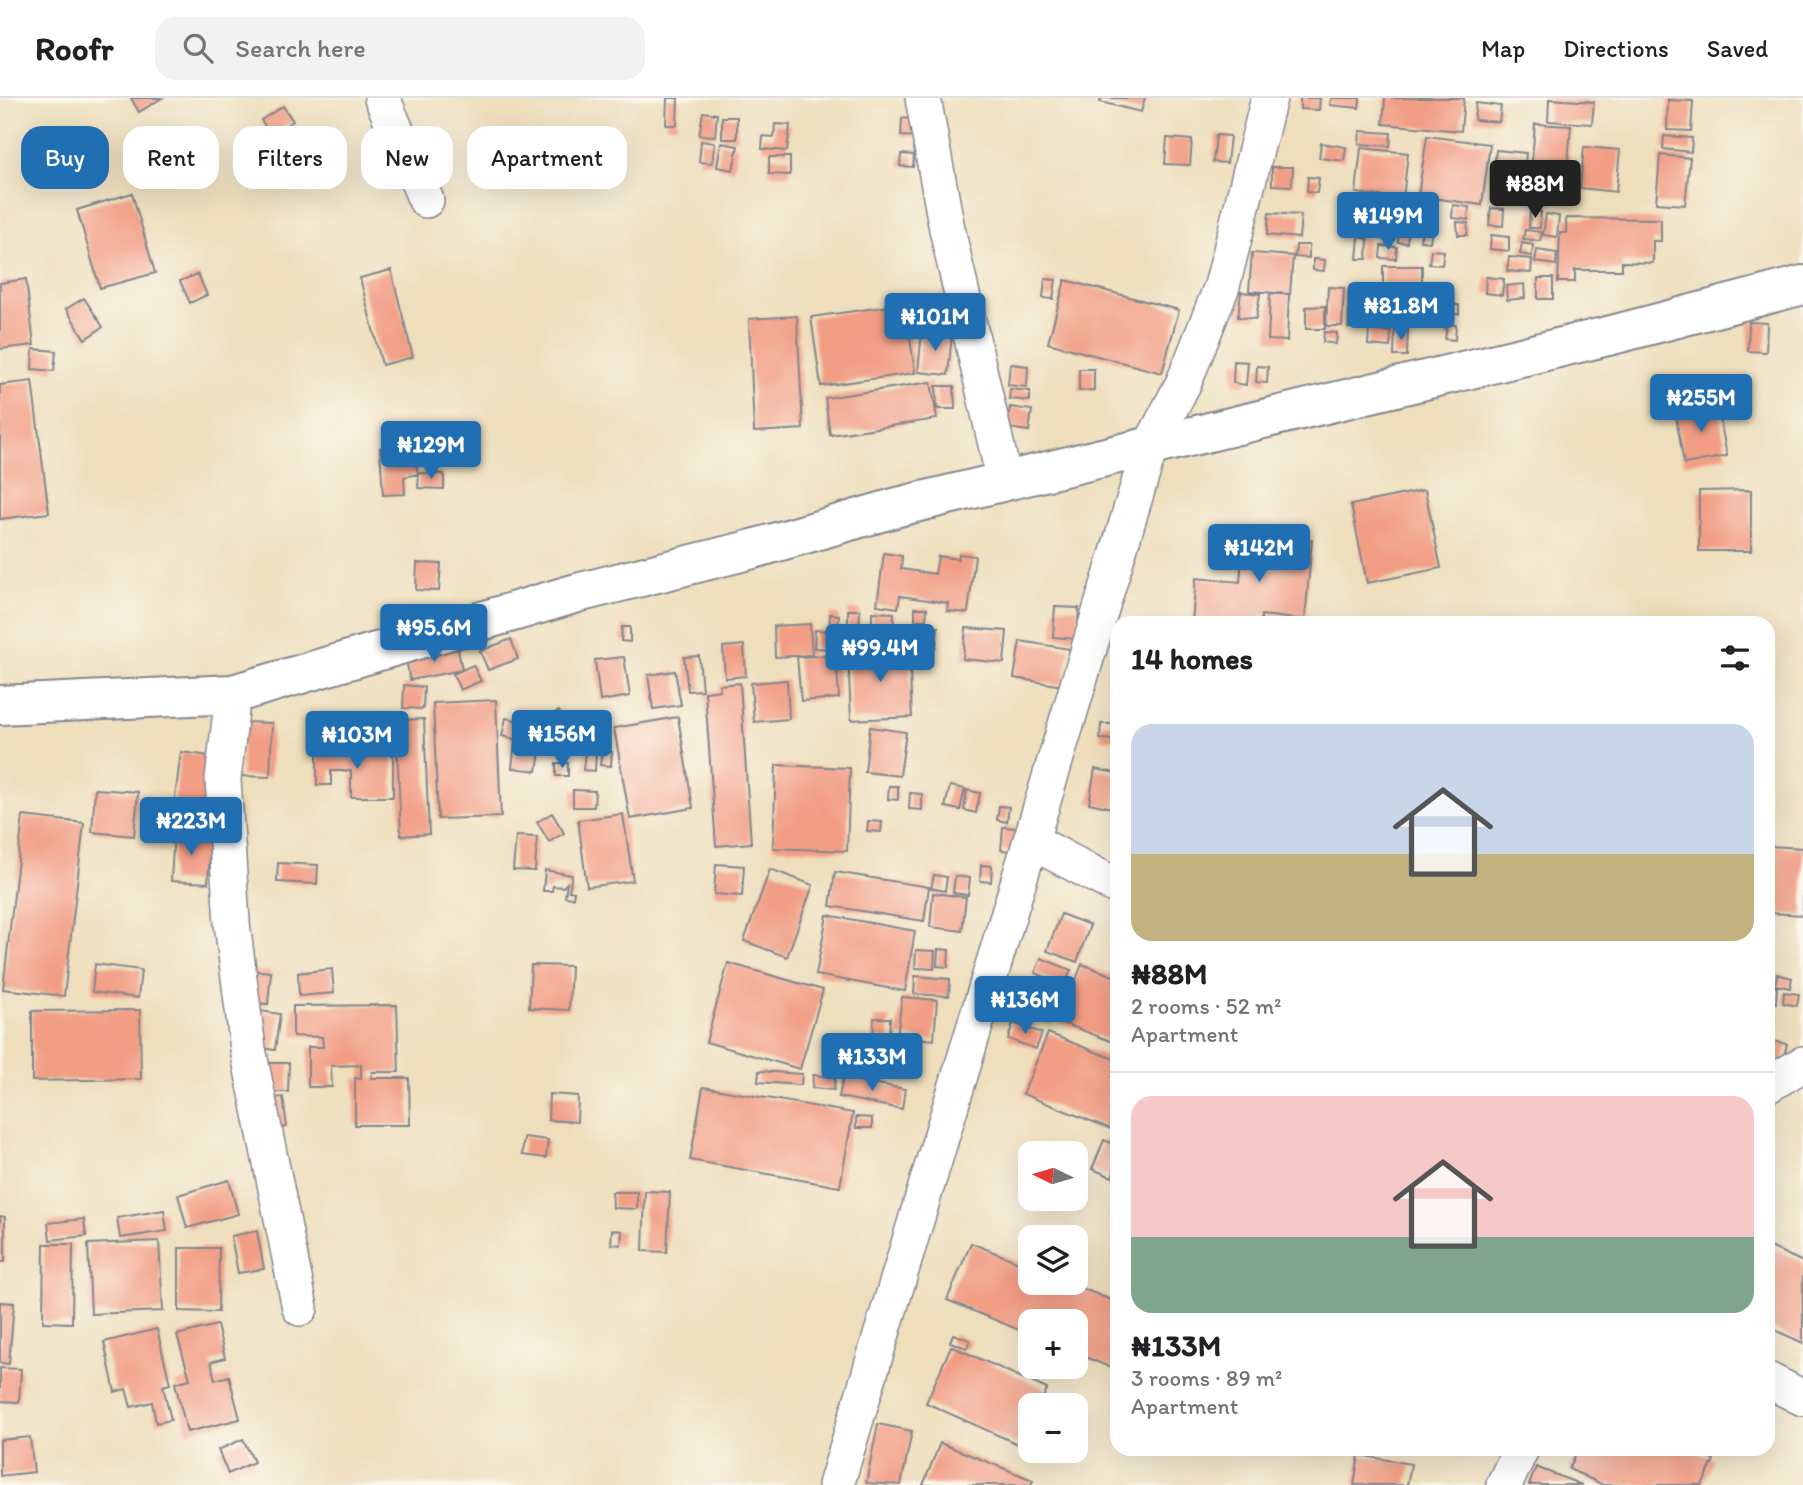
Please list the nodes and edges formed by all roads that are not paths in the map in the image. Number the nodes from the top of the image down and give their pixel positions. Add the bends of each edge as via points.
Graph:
1 (382, 98) edge
2 (923, 98) edge
3 (1269, 98) edge
4 (426, 200) dead end
5 (1803, 285) edge
6 (1150, 447) junction
7 (1004, 480) junction
8 (233, 694) junction
9 (0, 705) edge
10 (1033, 842) junction
11 (1110, 883) edge
12 (1803, 1064) edge
13 (1775, 1081) edge
14 (300, 1308) dead end
15 (1775, 1384) edge
16 (1803, 1398) edge
17 (1518, 1456) edge
18 (836, 1485) edge
19 (1504, 1485) edge

1 - 4 street
2 - 7 street via 947,229
3 - 6 street via 1222,286 1184,382
5 - 6 street
6 - 7 street
6 - 10 street
7 - 8 street via 577,593
8 - 9 street
8 - 14 street via 223,779 232,923 248,1049
10 - 11 street
10 - 18 street
12 - 13 street
15 - 16 street
17 - 19 street

